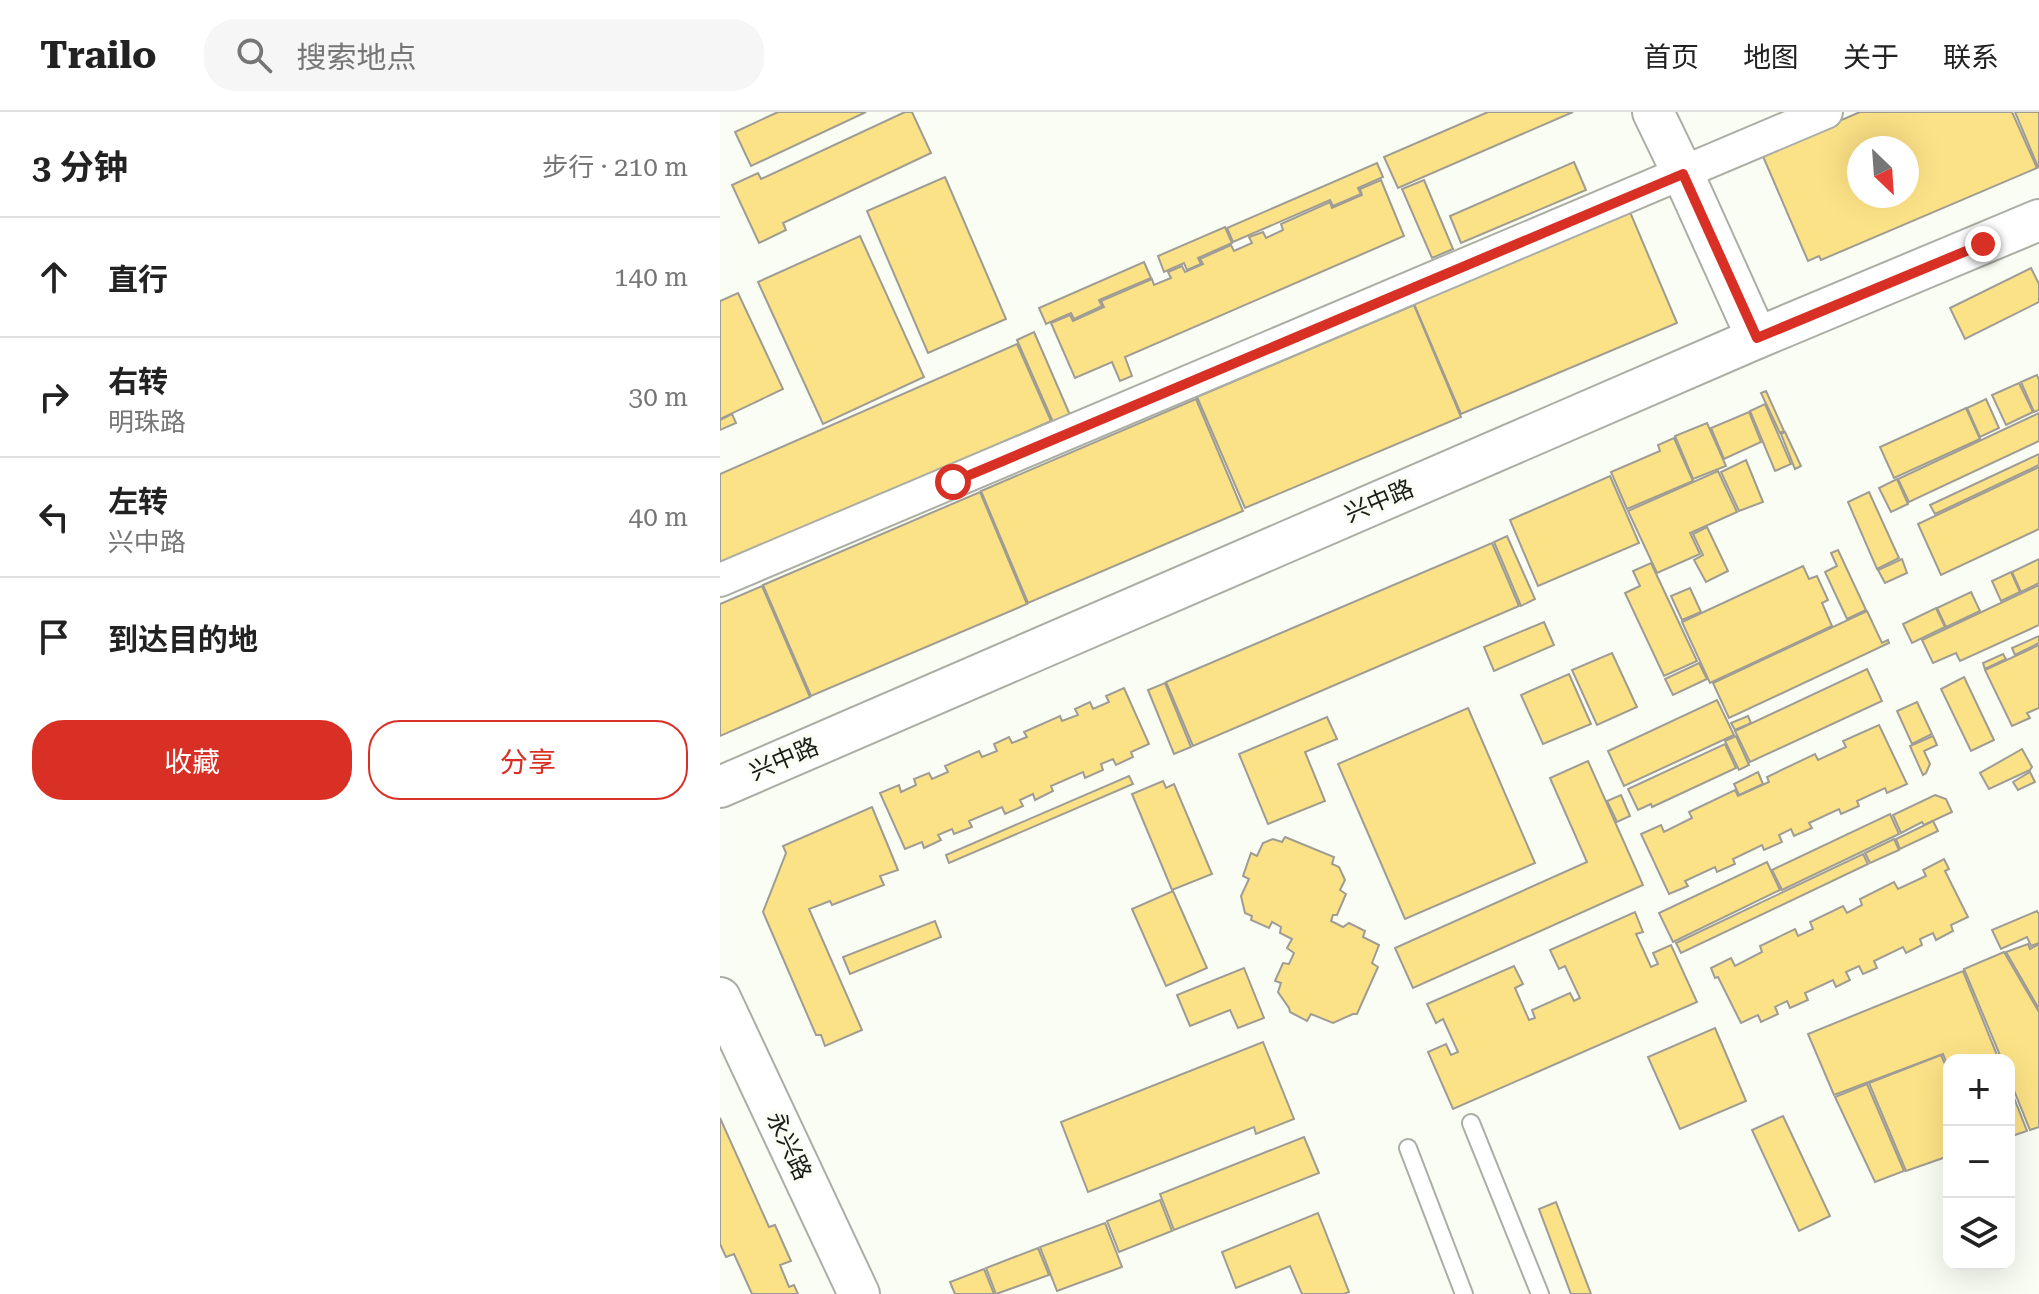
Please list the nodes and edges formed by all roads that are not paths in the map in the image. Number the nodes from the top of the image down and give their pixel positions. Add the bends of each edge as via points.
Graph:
1 (1653, 112) edge
2 (1826, 112) edge
3 (1683, 174) junction
4 (2039, 220) edge
5 (1757, 338) junction
6 (720, 580) edge
7 (720, 787) edge
8 (720, 998) edge
9 (1471, 1123) dead end
10 (1408, 1148) dead end
11 (859, 1294) edge
12 (1464, 1294) edge
13 (1540, 1294) edge

1 - 3 street
2 - 3 street
3 - 5 street
3 - 6 street
4 - 5 street, 兴中路
5 - 7 street, 兴中路
8 - 11 street, 永兴路
9 - 13 lane
10 - 12 lane

